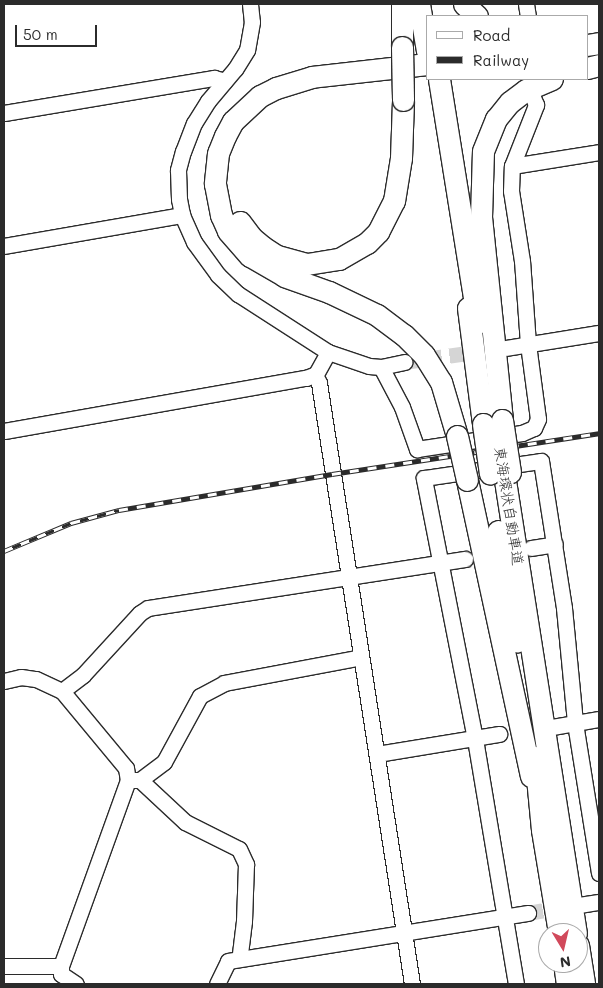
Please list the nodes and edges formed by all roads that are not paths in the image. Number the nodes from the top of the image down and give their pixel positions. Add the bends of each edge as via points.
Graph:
1 (250, 4) edge
2 (402, 4) edge
3 (419, 4) edge
4 (464, 4) edge
5 (477, 15) edge
6 (426, 45) edge
7 (426, 64) edge
8 (426, 77) edge
9 (403, 79) edge
10 (403, 79) edge
11 (403, 79) edge
12 (403, 79) edge
13 (550, 80) edge
14 (225, 81) junction
15 (437, 89) edge
16 (534, 98) dead end
17 (4, 113) edge
18 (599, 152) edge
19 (512, 166) junction
20 (182, 215) junction
21 (4, 246) edge
22 (599, 333) edge
23 (528, 344) junction
24 (506, 348) dead end
25 (328, 352) junction
26 (404, 362) tunnel mouth
27 (381, 367) junction
28 (315, 375) junction
29 (493, 423) junction
30 (4, 431) edge
31 (502, 474) junction
32 (555, 544) junction
33 (530, 548) dead end
34 (465, 559) dead end
35 (440, 563) junction
36 (347, 576) junction
37 (361, 657) junction
38 (4, 681) edge
39 (62, 691) junction
40 (599, 719) edge
41 (575, 723) junction
42 (552, 727) dead end
43 (499, 734) dead end
44 (475, 739) junction
45 (377, 754) junction
46 (134, 780) junction
47 (542, 830) junction
48 (599, 873) edge
49 (599, 902) edge
50 (580, 904) tunnel mouth
51 (528, 913) tunnel mouth
52 (507, 917) junction
53 (557, 923) edge
54 (574, 923) edge
55 (404, 932) junction
56 (240, 960) junction
57 (4, 966) edge
58 (61, 966) junction
59 (76, 984) edge
60 (217, 984) edge
61 (412, 984) edge
62 (516, 984) edge

1 - 14 street via 252,22 247,50
2 - 9 highway, bridge
3 - 6 highway
4 - 5 highway
7 - 47 highway, bridge via 312,77 260,96 233,121 224,136 218,153 215,184 228,231 250,256 284,276 329,292 377,315 424,355 441,382 467,480
8 - 12 highway, bridge
10 - 11 highway, bridge via 401,158 394,201 378,232 367,243 339,259 307,264 277,256 252,238 234,209 229,171 237,143 254,119 270,106 311,90
13 - 29 highway via 526,90 510,102 496,119 483,151 481,218
14 - 17 street via 214,78
14 - 20 street via 194,123 183,151 178,170
15 - 29 highway, 東海環状自動車道
16 - 19 street via 536,105
18 - 19 street
19 - 23 street via 511,191 523,270
20 - 21 street
20 - 25 street via 199,253 231,288
22 - 23 street
23 - 24 street
23 - 27 street via 538,419 534,428 522,433 417,449 402,407
25 - 27 street
25 - 28 street
26 - 27 street
28 - 30 street
28 - 36 street via 319,383
29 - 31 highway, 東海環状自動車道
31 - 47 highway, 東海環状自動車道 via 508,595 523,668
31 - 54 highway, 東海環状自動車道
32 - 33 street
32 - 35 street via 541,461 424,478
32 - 41 street
34 - 35 street
35 - 36 street
35 - 44 street
36 - 37 street
36 - 39 street via 148,608 83,675
37 - 45 street
37 - 46 street via 224,683 200,696 164,762
38 - 39 street via 36,678
39 - 46 street
40 - 41 street
41 - 42 street
41 - 48 street
43 - 44 street
44 - 45 street
44 - 52 street
45 - 55 street
46 - 56 street via 185,822 239,849 246,864
46 - 58 street
47 - 53 highway, 東海環状自動車道
49 - 50 street
51 - 52 street
52 - 55 street
52 - 62 street
55 - 56 street
55 - 61 street
56 - 60 street via 228,961
57 - 58 street
58 - 59 street via 61,974

